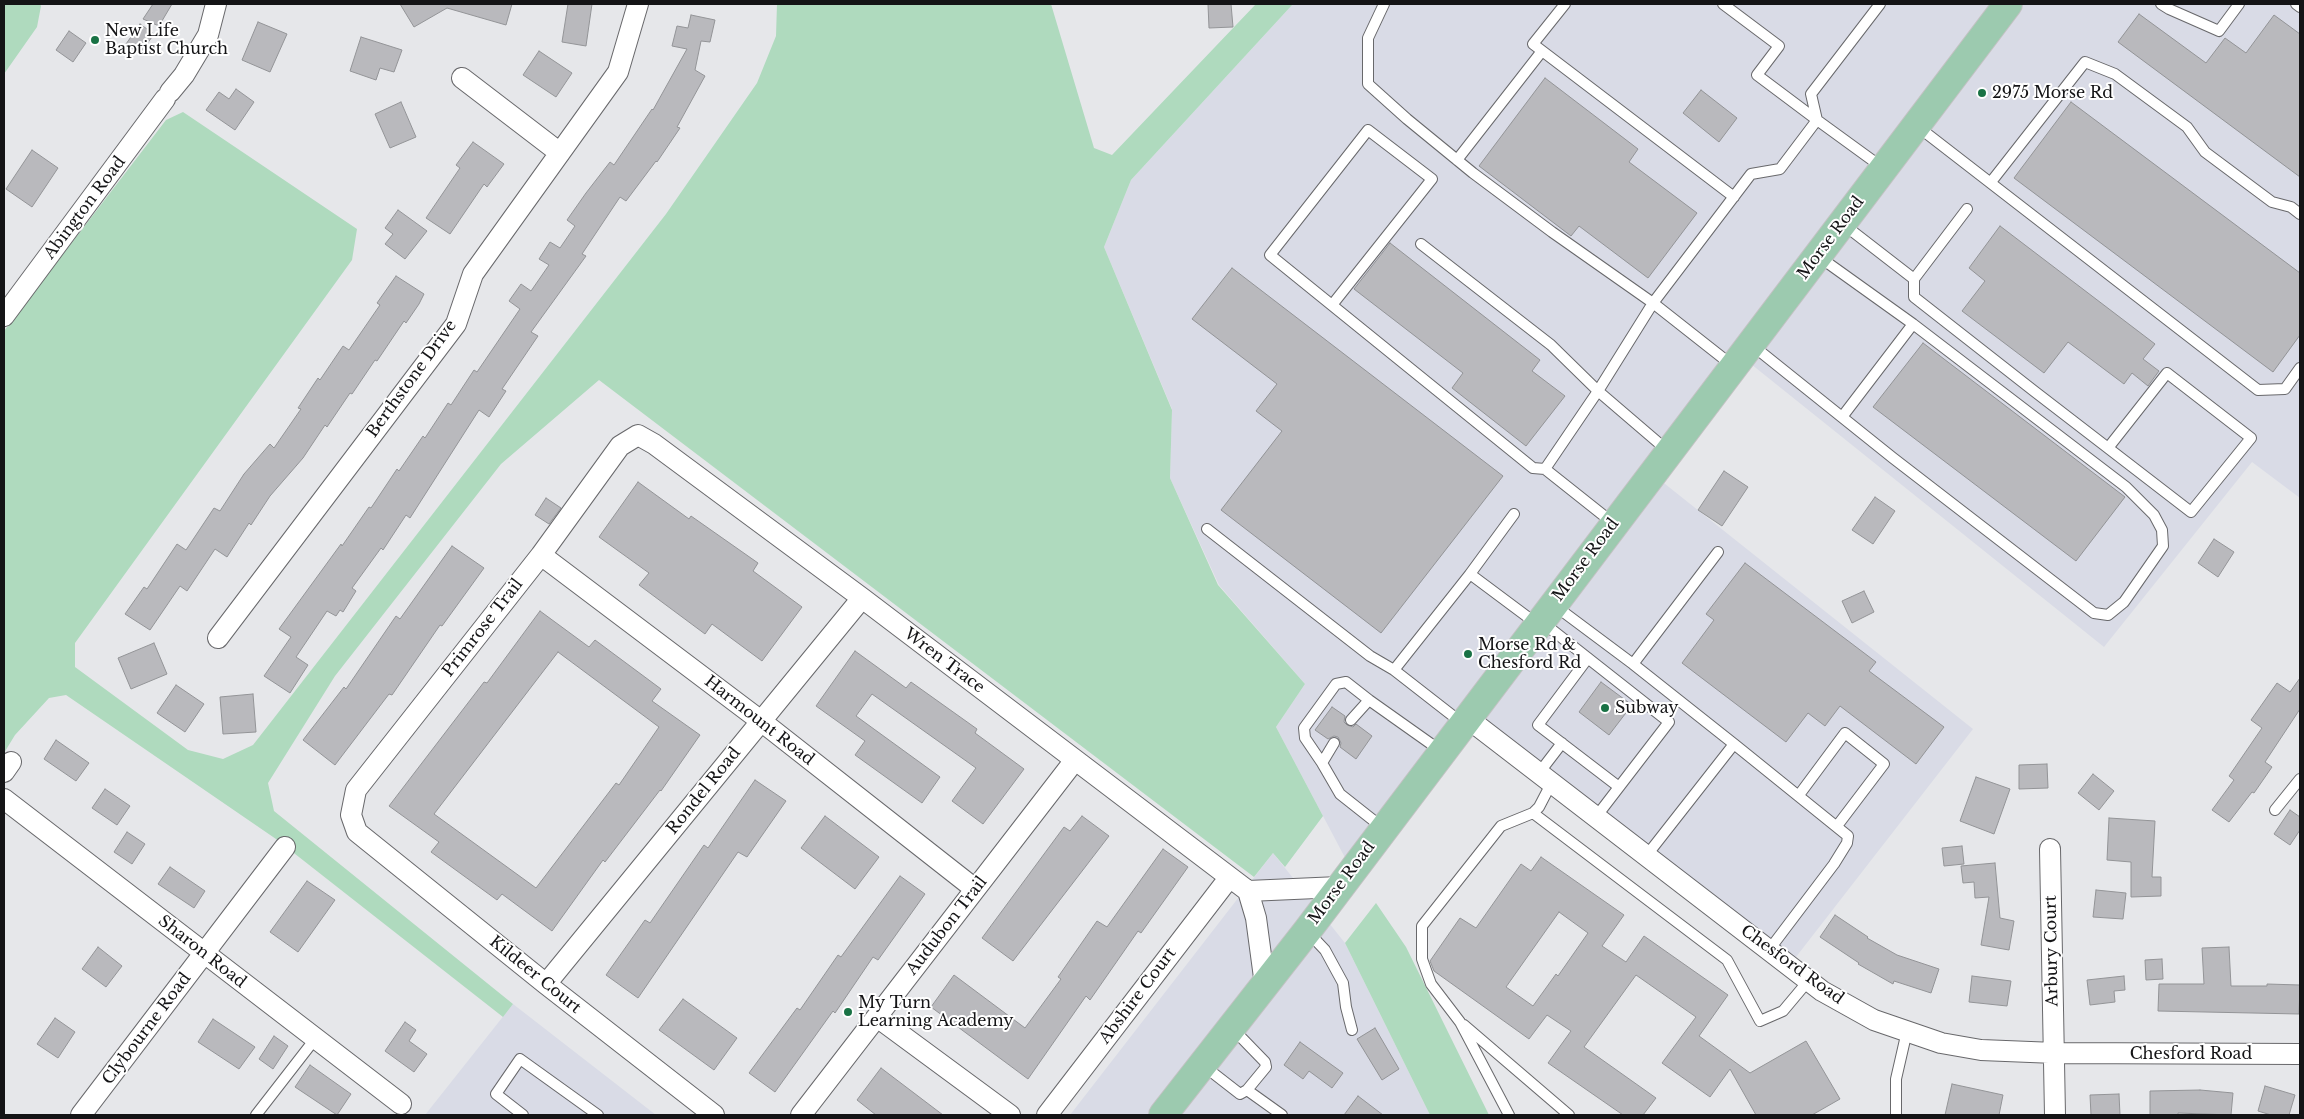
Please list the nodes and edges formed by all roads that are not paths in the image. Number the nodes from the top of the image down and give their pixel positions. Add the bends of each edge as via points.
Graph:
1 (216, 4) edge
2 (638, 4) edge
3 (1384, 4) edge
4 (1565, 4) edge
5 (1723, 4) edge
6 (1880, 4) edge
7 (2008, 4) edge
8 (2161, 4) edge
9 (2239, 4) edge
10 (2296, 4) edge
11 (2300, 7) edge
12 (1542, 51) junction
13 (462, 78) dead end
14 (1817, 120) junction
15 (1917, 125) junction
16 (560, 153) junction
17 (1457, 160) junction
18 (1884, 169) junction
19 (1991, 182) junction
20 (1734, 197) junction
21 (1967, 210) dead end
22 (2300, 214) edge
23 (1842, 224) junction
24 (1421, 244) dead end
25 (1818, 256) junction
26 (1914, 279) junction
27 (1653, 303) junction
28 (1332, 305) junction
29 (4, 316) edge
30 (1913, 324) junction
31 (1751, 344) junction
32 (1734, 366) junction
33 (2300, 368) edge
34 (1598, 391) junction
35 (1842, 417) junction
36 (638, 434) joint
37 (2108, 448) junction
38 (1669, 451) junction
39 (1545, 469) junction
40 (1514, 514) dead end
41 (1614, 524) junction
42 (1207, 529) dead end
43 (1718, 552) dead end
44 (540, 555) junction
45 (1470, 574) junction
46 (862, 598) junction
47 (1544, 617) junction
48 (218, 638) dead end
49 (1588, 658) junction
50 (1633, 664) junction
51 (1394, 670) junction
52 (1369, 700) junction
53 (1351, 720) dead end
54 (1464, 720) junction
55 (761, 721) junction
56 (1334, 743) dead end
57 (1562, 743) junction
58 (1734, 744) junction
59 (1441, 751) junction
60 (1075, 760) junction
61 (1322, 762) junction
62 (1546, 778) junction
63 (2300, 779) edge
64 (1619, 787) junction
65 (1799, 795) junction
66 (4, 799) edge
67 (2276, 810) dead end
68 (1533, 813) junction
69 (1596, 816) junction
70 (1837, 826) junction
71 (1383, 828) junction
72 (357, 832) joint
73 (285, 847) dead end
74 (2050, 849) dead end
75 (1647, 855) junction
76 (1229, 878) junction
77 (1339, 888) junction
78 (975, 889) junction
79 (1248, 891) junction
80 (1307, 931) junction
81 (1769, 950) junction
82 (204, 953) junction
83 (1809, 980) junction
84 (546, 984) junction
85 (1265, 985) junction
86 (877, 1017) junction
87 (1460, 1022) junction
88 (1232, 1028) junction
89 (1352, 1030) dead end
90 (1907, 1032) junction
91 (315, 1039) junction
92 (2054, 1053) junction
93 (2300, 1054) edge
94 (1203, 1065) junction
95 (1247, 1090) junction
96 (401, 1104) dead end
97 (81, 1115) edge
98 (256, 1115) edge
99 (523, 1115) edge
100 (598, 1115) edge
101 (714, 1115) edge
102 (801, 1115) edge
103 (1010, 1115) edge
104 (1047, 1115) edge
105 (1163, 1115) edge
106 (1282, 1115) edge
107 (1509, 1115) edge
108 (1569, 1115) edge
109 (1896, 1115) edge
110 (2055, 1115) edge

1 - 29 street, Abington Road via 208,35 184,75
2 - 16 street, Berthstone Drive via 618,72
3 - 17 lane via 1368,38 1368,84
4 - 12 lane via 1533,44
5 - 14 lane via 1779,46 1757,75
6 - 14 lane via 1811,94
7 - 15 main road, Morse Road
8 - 9 lane via 2219,31
10 - 11 lane
12 - 17 lane
12 - 20 lane
13 - 16 street
14 - 18 lane
14 - 20 lane via 1780,169 1751,174
15 - 18 main road, Morse Road
15 - 19 lane
16 - 48 street, Berthstone Drive via 473,274 456,324
17 - 27 lane
18 - 23 main road, Morse Road
19 - 22 lane via 2085,62 2115,74 2187,127 2212,158 2272,202 2291,207
19 - 33 lane via 2258,390 2286,389
20 - 27 lane
21 - 26 lane
23 - 25 main road, Morse Road
23 - 26 lane
24 - 34 lane via 1551,345
25 - 30 lane
25 - 31 main road, Morse Road
26 - 37 lane via 1914,297
27 - 32 lane
27 - 34 lane
28 - 28 lane via 1270,255 1368,130 1432,179
28 - 39 lane via 1533,468
30 - 35 lane
30 - 35 lane via 2126,487 2154,515 2162,530 2163,546 2124,602 2108,615 2094,613
31 - 32 main road, Morse Road
31 - 35 lane
32 - 38 main road, Morse Road
34 - 38 lane
34 - 39 lane
36 - 44 street, Primrose Trail via 620,446
36 - 46 street, Wren Trace
37 - 37 lane via 2191,512 2250,438 2167,373
38 - 41 main road, Morse Road
39 - 41 lane
40 - 45 lane
41 - 47 main road, Morse Road
42 - 51 lane via 1370,656
43 - 50 lane
44 - 55 street, Harmount Road
44 - 72 street, Primrose Trail via 356,790 350,815
45 - 47 lane
45 - 51 lane
46 - 55 street, Rondel Road
46 - 60 street, Wren Trace
47 - 49 lane
47 - 50 lane
47 - 54 main road, Morse Road
49 - 57 lane via 1538,725
49 - 64 lane via 1669,722
50 - 58 lane
51 - 54 lane
52 - 53 lane
52 - 59 lane
52 - 61 lane via 1346,682 1336,684 1304,728 1305,738
54 - 59 main road, Morse Road
54 - 62 street, Chesford Road
55 - 78 street, Harmount Road
55 - 84 street, Rondel Road
56 - 61 lane
57 - 62 lane
57 - 64 lane
58 - 65 lane
58 - 75 lane
59 - 71 main road, Morse Road
60 - 76 street, Wren Trace
60 - 78 street, Audubon Trail
61 - 71 lane via 1340,794
62 - 68 lane via 1539,807
62 - 69 street, Chesford Road
63 - 67 lane
64 - 69 lane
65 - 70 lane
65 - 70 lane via 1845,733 1884,764
66 - 82 street, Sharon Road
68 - 83 lane via 1727,960 1760,1021 1783,1011
68 - 87 lane via 1500,826 1422,926 1422,959 1431,984
69 - 75 street, Chesford Road
70 - 81 lane via 1848,836 1847,843
71 - 77 main road, Morse Road
72 - 84 street, Kildeer Court
73 - 82 street, Clybourne Road
74 - 92 street, Arbury Court
75 - 81 street, Chesford Road
76 - 79 street, Wren Trace
76 - 104 street, Abshire Court
77 - 79 street
77 - 80 main road, Morse Road
78 - 86 street, Audubon Trail
79 - 85 street via 1256,918
80 - 85 main road, Morse Road
80 - 89 lane via 1325,950 1344,983
81 - 83 street, Chesford Road
82 - 91 street, Sharon Road
82 - 97 street, Clybourne Road
83 - 90 street, Chesford Road via 1850,1008
84 - 101 street, Kildeer Court
85 - 88 main road, Morse Road
86 - 102 street, Audubon Trail
86 - 103 street
87 - 107 lane
87 - 108 lane
88 - 94 main road, Morse Road
88 - 95 lane via 1265,1062 1266,1067
90 - 92 street, Chesford Road via 1941,1043 1981,1050
90 - 109 lane via 1896,1079
91 - 96 street, Sharon Road
91 - 98 lane
92 - 93 street, Chesford Road
92 - 110 street, Arbury Court
94 - 95 lane via 1240,1094
94 - 105 main road, Morse Road
95 - 106 lane
99 - 100 lane via 496,1094 520,1059

